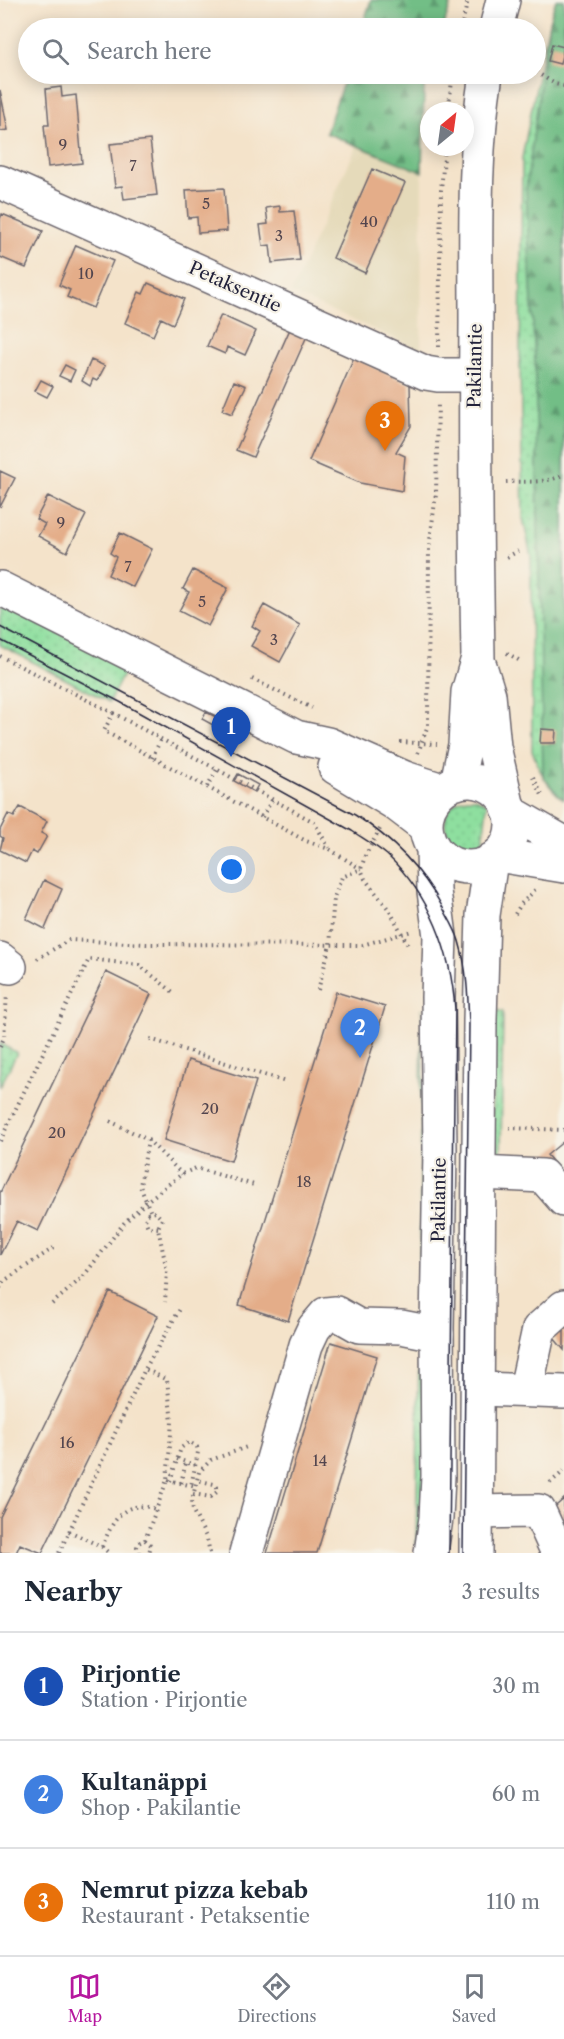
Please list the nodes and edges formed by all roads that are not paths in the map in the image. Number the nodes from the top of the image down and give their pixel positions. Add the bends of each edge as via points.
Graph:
1 (503, 0) edge
2 (498, 18) edge
3 (484, 84) edge
4 (0, 182) edge
5 (474, 375) junction
6 (0, 588) edge
7 (492, 656) junction
8 (296, 737) junction
9 (450, 786) junction
10 (509, 810) junction
11 (429, 837) junction
12 (564, 843) edge
13 (495, 857) junction
14 (564, 866) edge
15 (480, 1173) junction
16 (564, 1200) edge
17 (564, 1307) edge
18 (437, 1334) junction
19 (478, 1389) junction
20 (526, 1389) junction
21 (564, 1392) edge
22 (477, 1512) junction
23 (246, 1553) edge
24 (431, 1553) edge
25 (476, 1553) edge
26 (558, 1553) edge

1 - 2 main road
3 - 5 main road, Pakilantie via 476,193
4 - 5 main road, Petaksentie via 426,372
5 - 7 main road, Pakilantie
6 - 8 main road
7 - 9 main road, Pakilantie via 468,692 465,746
7 - 10 main road, Pakilantie via 489,695 494,747
8 - 9 main road via 328,744 405,778
8 - 11 main road via 319,757 393,802
9 - 10 main road via 478,782 490,786
9 - 11 main road via 429,806
10 - 12 main road
10 - 13 main road via 509,837
11 - 13 main road via 444,859 459,865 476,866
11 - 18 main road, Pakilantie via 440,936
13 - 14 main road
13 - 15 main road via 486,885 483,926
15 - 16 main road via 543,1176
15 - 19 main road
17 - 20 main road via 539,1329
18 - 23 main road via 401,1327 358,1326 336,1313 326,1314 306,1345
18 - 24 main road, Pakilantie via 438,1476
19 - 20 main road
19 - 22 main road
20 - 21 main road
22 - 25 main road
22 - 26 main road via 539,1511

